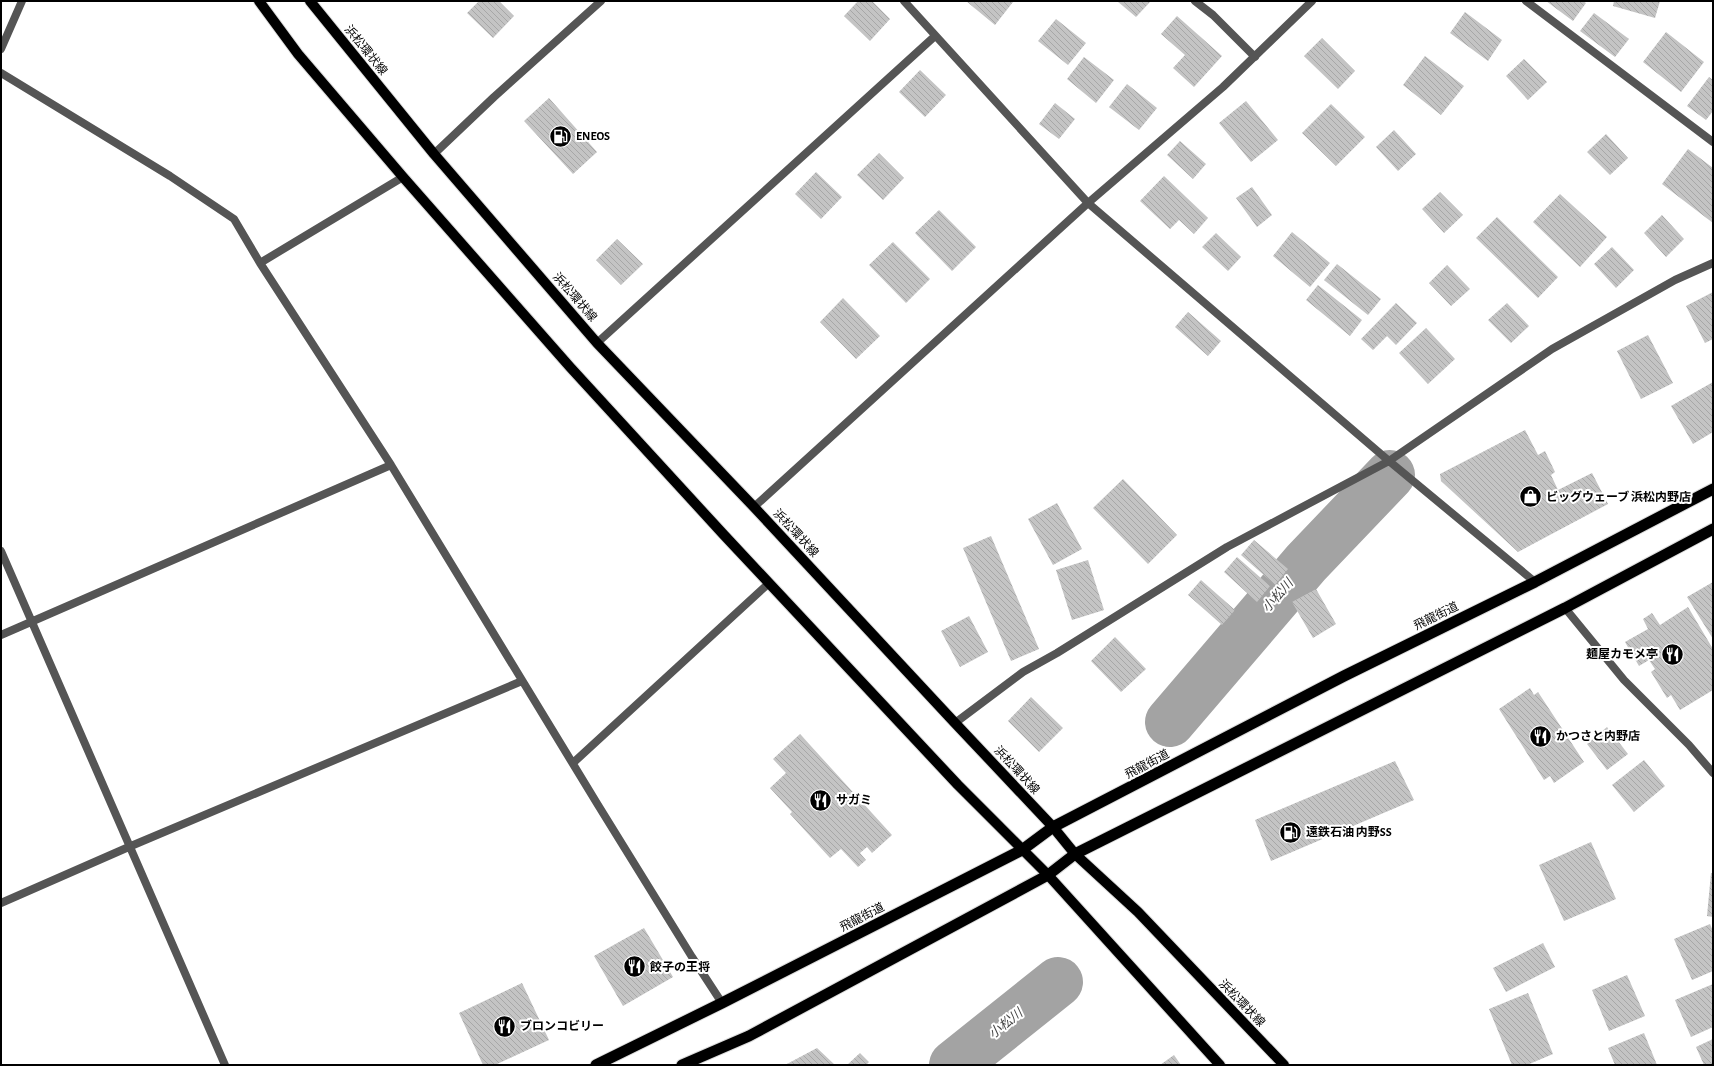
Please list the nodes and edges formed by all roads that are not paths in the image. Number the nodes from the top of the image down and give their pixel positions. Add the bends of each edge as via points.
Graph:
1 (22, 1) edge
2 (259, 1) edge
3 (310, 1) edge
4 (601, 1) edge
5 (904, 1) edge
6 (1195, 1) edge
7 (1312, 1) edge
8 (1526, 1) edge
9 (935, 36) junction
10 (1, 49) edge
11 (1255, 57) junction
12 (1, 73) edge
13 (1713, 142) edge
14 (434, 154) junction
15 (403, 177) junction
16 (1088, 203) junction
17 (260, 263) junction
18 (1713, 264) edge
19 (597, 343) junction
20 (1389, 461) junction
21 (391, 465) junction
22 (1713, 489) edge
23 (754, 507) junction
24 (1713, 529) edge
25 (1, 551) edge
26 (1534, 582) junction
27 (769, 583) junction
28 (1565, 608) junction
29 (31, 622) junction
30 (1, 635) edge
31 (522, 680) junction
32 (955, 723) junction
33 (573, 763) junction
34 (1713, 772) edge
35 (1053, 828) junction
36 (130, 846) junction
37 (1022, 850) junction
38 (1074, 854) junction
39 (1048, 875) junction
40 (1, 903) edge
41 (722, 1003) junction
42 (226, 1065) edge
43 (596, 1065) edge
44 (682, 1065) edge
45 (1220, 1065) edge
46 (1284, 1065) edge

1 - 10 street
2 - 15 main road via 298,54
3 - 14 main road, 浜松環状線
4 - 14 street
5 - 9 street
6 - 11 street via 1213,15
7 - 11 street
8 - 13 street
9 - 16 street
9 - 19 street
11 - 16 street
12 - 17 street via 170,176 234,219
14 - 19 main road, 浜松環状線
15 - 17 street
15 - 27 main road via 570,368
16 - 20 street
16 - 23 street
17 - 21 street
18 - 20 street via 1675,280 1552,348
19 - 23 main road, 浜松環状線
20 - 26 street
20 - 32 street via 1227,547 1023,672
21 - 29 street
21 - 31 street
22 - 26 highway, 飛龍街道
23 - 32 main road, 浜松環状線
24 - 28 highway
25 - 29 street
26 - 35 highway, 飛龍街道 via 1344,676
27 - 33 street
27 - 37 main road
28 - 34 street via 1624,680
28 - 38 highway
29 - 30 street
29 - 36 street
31 - 33 street
31 - 36 street
32 - 35 main road, 浜松環状線
33 - 41 street
35 - 37 highway, 飛龍街道
35 - 38 main road, 浜松環状線
36 - 40 street
36 - 42 street
37 - 39 main road
37 - 41 highway, 飛龍街道
38 - 39 highway
38 - 46 main road, 浜松環状線 via 1138,912
39 - 44 highway via 750,1036
39 - 45 main road
41 - 43 highway, 飛龍街道

